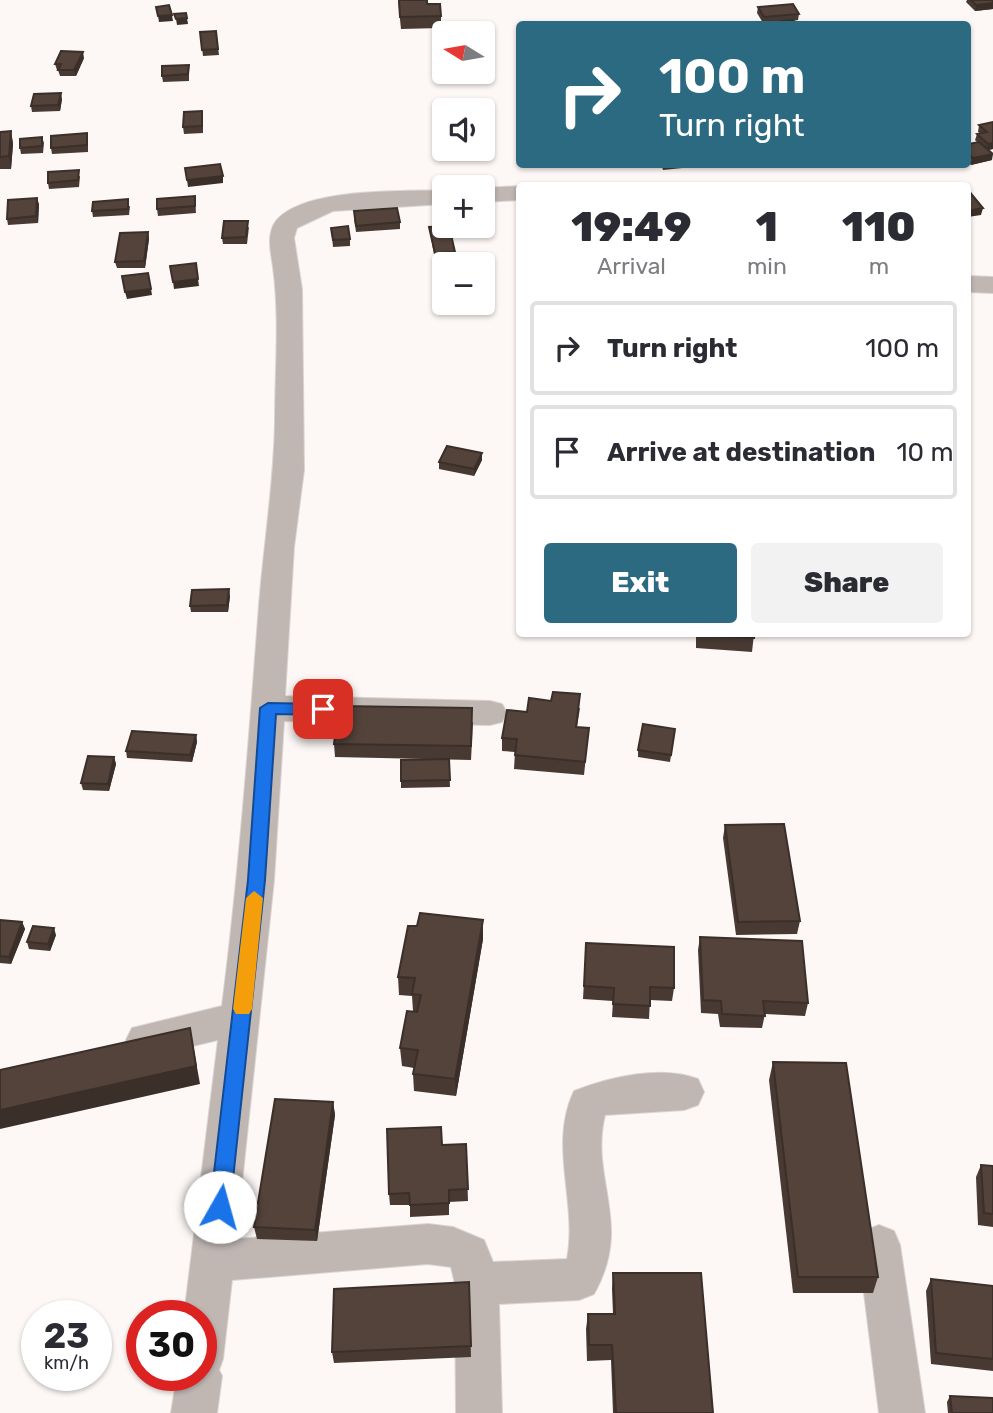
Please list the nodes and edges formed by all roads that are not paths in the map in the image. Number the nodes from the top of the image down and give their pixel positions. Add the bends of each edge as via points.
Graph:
1 (516, 193) edge
2 (495, 194) edge
3 (432, 198) edge
4 (971, 284) edge
5 (993, 285) edge
6 (268, 708) junction
7 (490, 713) dead end
8 (242, 1018) junction
9 (107, 1049) edge
10 (684, 1092) dead end
11 (879, 1245) dead end
12 (214, 1261) junction
13 (477, 1284) junction
14 (209, 1300) edge
15 (197, 1391) edge
16 (194, 1413) edge
17 (479, 1413) edge
18 (902, 1413) edge

1 - 2 street
3 - 6 street via 333,205 303,212 283,232 289,289 289,470
4 - 5 street
6 - 7 street
6 - 8 street
8 - 9 street
8 - 12 street
10 - 13 street via 611,1095 588,1104 582,1133 591,1255 579,1279
11 - 18 street
12 - 13 street via 428,1244 469,1254
12 - 14 street
13 - 17 street
15 - 16 street

